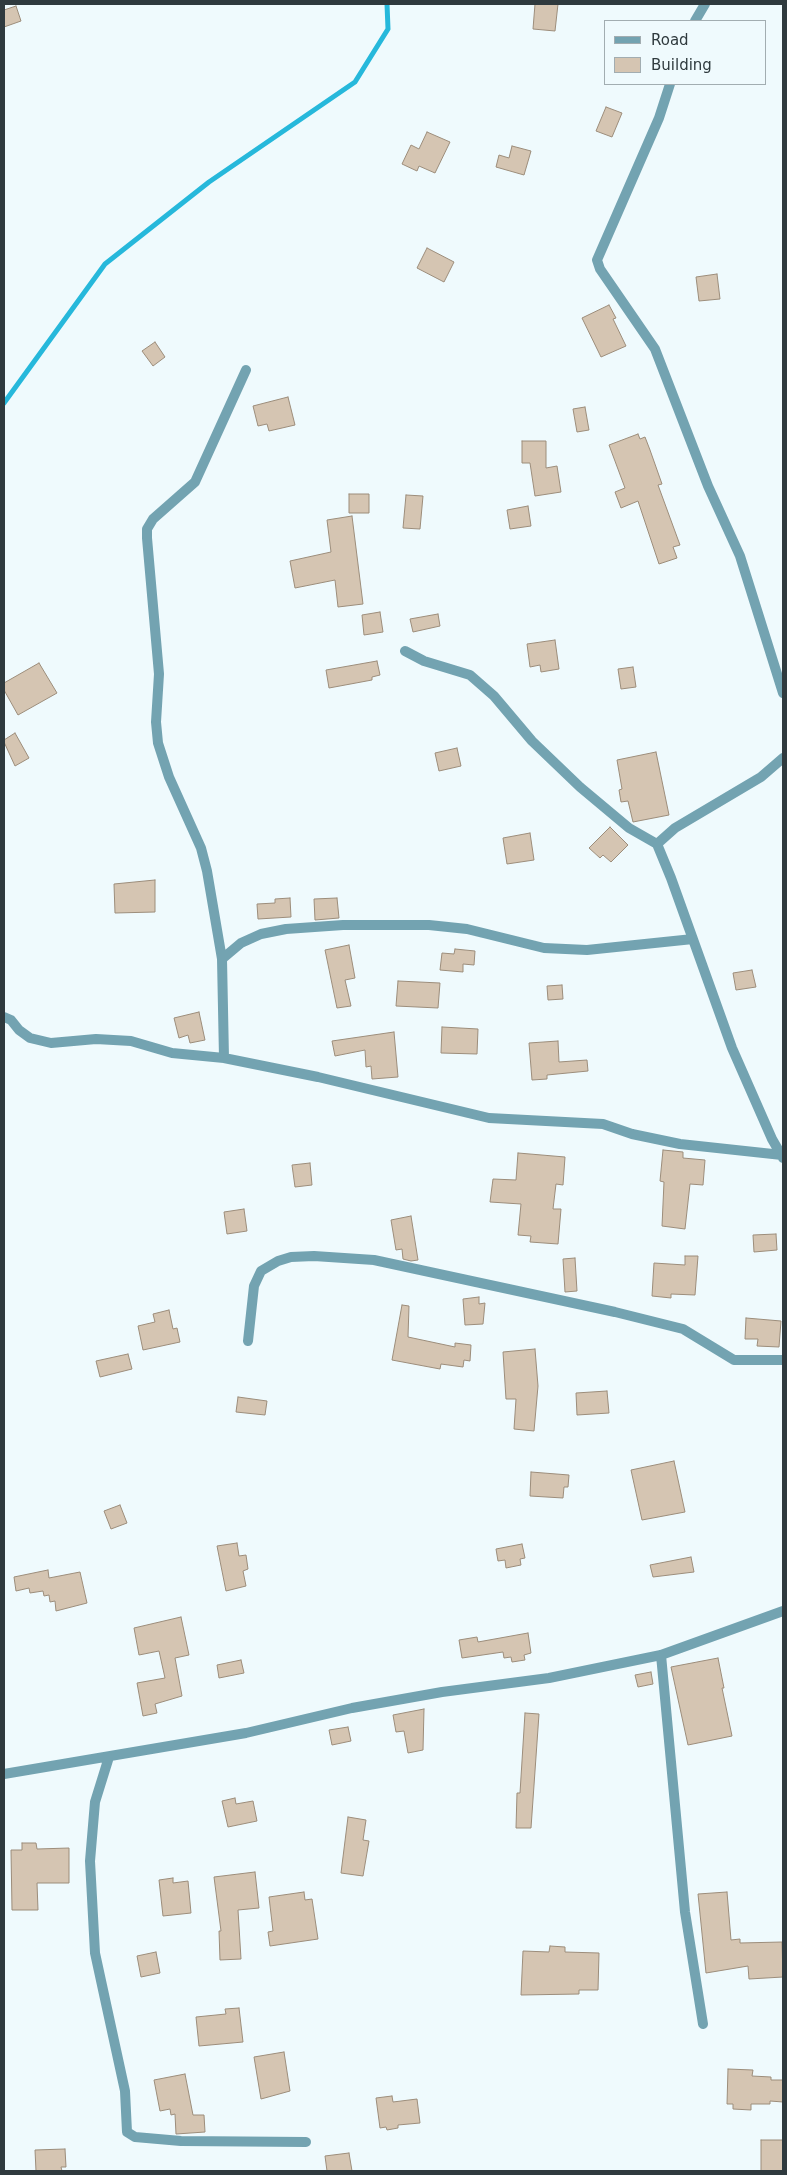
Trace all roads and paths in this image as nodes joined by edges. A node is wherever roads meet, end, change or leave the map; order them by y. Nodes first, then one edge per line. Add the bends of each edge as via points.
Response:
1 (705, 4) edge
2 (696, 20) edge
3 (670, 85) edge
4 (246, 370) dead end
5 (405, 651) dead end
6 (783, 693) edge
7 (783, 758) edge
8 (657, 844) junction
9 (693, 939) junction
10 (222, 959) junction
11 (4, 1017) edge
12 (224, 1058) junction
13 (782, 1156) edge
14 (248, 1342) dead end
15 (783, 1360) edge
16 (783, 1611) edge
17 (661, 1655) junction
18 (109, 1757) junction
19 (4, 1774) edge
20 (703, 2024) dead end
21 (306, 2142) dead end

1 - 2 street
3 - 6 street via 659,118 597,260 655,349 708,486 740,556
4 - 10 street via 195,482 153,519 147,538 159,674 158,743 201,848
5 - 8 street via 424,661 470,675 580,786 629,828
7 - 8 street via 761,777 675,828
8 - 9 street
9 - 10 street via 578,949 544,948 467,929 429,925 344,925 261,934 241,943
9 - 13 street via 732,1048
10 - 12 street
11 - 12 street via 30,1038 51,1043 119,1039 172,1053
12 - 13 street via 489,1118 603,1124 680,1144
14 - 15 street via 254,1286 261,1272 291,1257 314,1256 374,1260 615,1312 683,1329 734,1360
16 - 17 street
17 - 18 street via 549,1678 352,1708 246,1733
17 - 20 street via 685,1912
18 - 19 street
18 - 21 street via 95,1802 90,1861 95,1953 125,2091 127,2132 135,2137 181,2141

